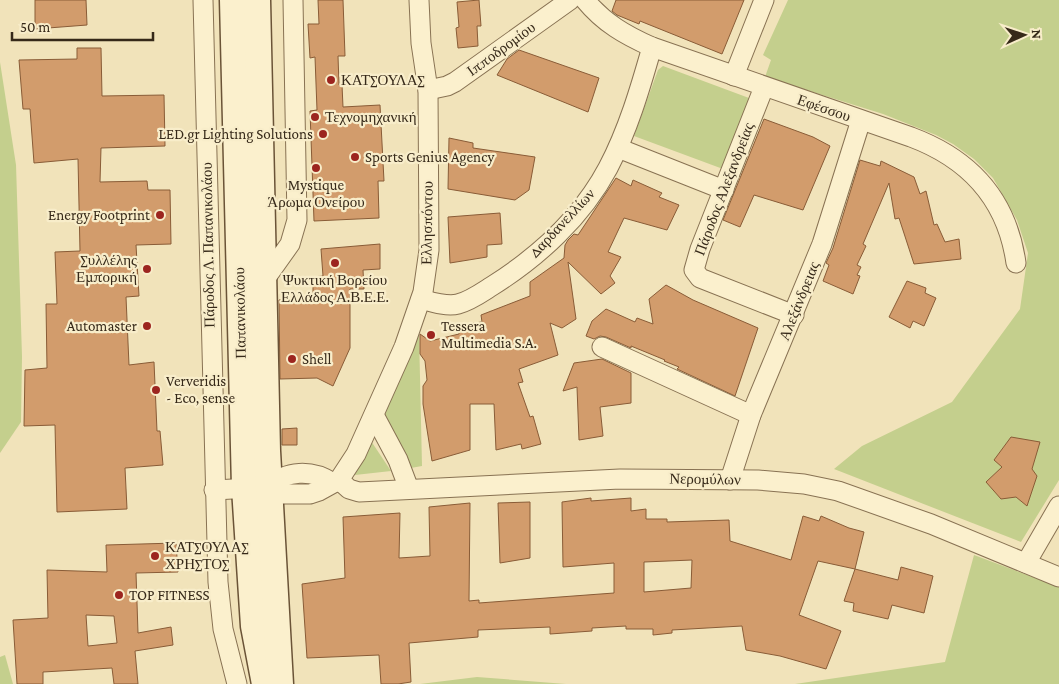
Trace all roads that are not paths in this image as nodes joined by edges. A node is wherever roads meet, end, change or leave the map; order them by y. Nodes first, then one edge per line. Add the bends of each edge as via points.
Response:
1 (203, 0) edge
2 (233, 0) edge
3 (257, 0) edge
4 (293, 0) edge
5 (419, 0) edge
6 (570, 0) edge
7 (585, 0) edge
8 (764, 0) edge
9 (652, 47) junction
10 (734, 76) junction
11 (764, 87) junction
12 (428, 90) junction
13 (861, 120) junction
14 (618, 148) junction
15 (724, 190) junction
16 (1016, 263) dead end
17 (263, 282) junction
18 (421, 299) junction
19 (794, 315) junction
20 (602, 347) dead end
21 (751, 414) junction
22 (374, 415) junction
23 (730, 480) junction
24 (336, 481) junction
25 (257, 487) junction
26 (409, 489) junction
27 (214, 490) junction
28 (1059, 506) edge
29 (1026, 563) junction
30 (1059, 576) edge
31 (237, 684) edge
32 (265, 684) edge
33 (280, 684) edge

1 - 27 street, Πάροδος Λ. Παπανικολάου
2 - 25 main road, Παπανικολάου
3 - 17 main road, Παπανικολάου
4 - 17 street via 297,220 290,244
5 - 12 street, Ελλησπόντου
6 - 12 street, Ιπποδρομίου via 455,82
7 - 9 street, Εφέσσου via 604,22
8 - 10 street
9 - 10 street, Εφέσσου
9 - 14 street, Δαρδανελλίων
10 - 11 street, Εφέσσου
11 - 13 street, Εφέσσου
11 - 15 street, Πάροδος Αλεξανδρείας
12 - 18 street, Ελλησπόντου via 430,245
13 - 16 street, Εφέσσου via 935,146 969,168 996,204 1009,233
13 - 19 street, Αλεξάνδρειας via 822,244
14 - 15 street
14 - 18 street, Δαρδανελλίων via 582,207 518,269 459,304
15 - 19 street, Πάροδος Αλεξανδρείας via 698,256 695,274
17 - 25 main road, Παπανικολάου
18 - 22 street, Ελλησπόντου
19 - 21 street, Αλεξάνδρειας
20 - 21 street
21 - 23 street, Αλεξάνδρειας
22 - 24 street, Ελλησπόντου via 350,466
22 - 26 street
23 - 26 street, Νερομύλων via 565,480
23 - 29 street, Νερομύλων via 783,481 830,489 931,524
24 - 25 street, Νερομύλων via 319,475 296,474 281,476
24 - 26 street, Νερομύλων via 356,492
25 - 27 street, Νερομύλων
25 - 32 main road, Παπανικολάου via 254,626
25 - 33 main road, Παπανικολάου
27 - 31 street, Πάροδος Λ. Παπανικολάου via 220,610
28 - 29 street
29 - 30 street, Νερομύλων

